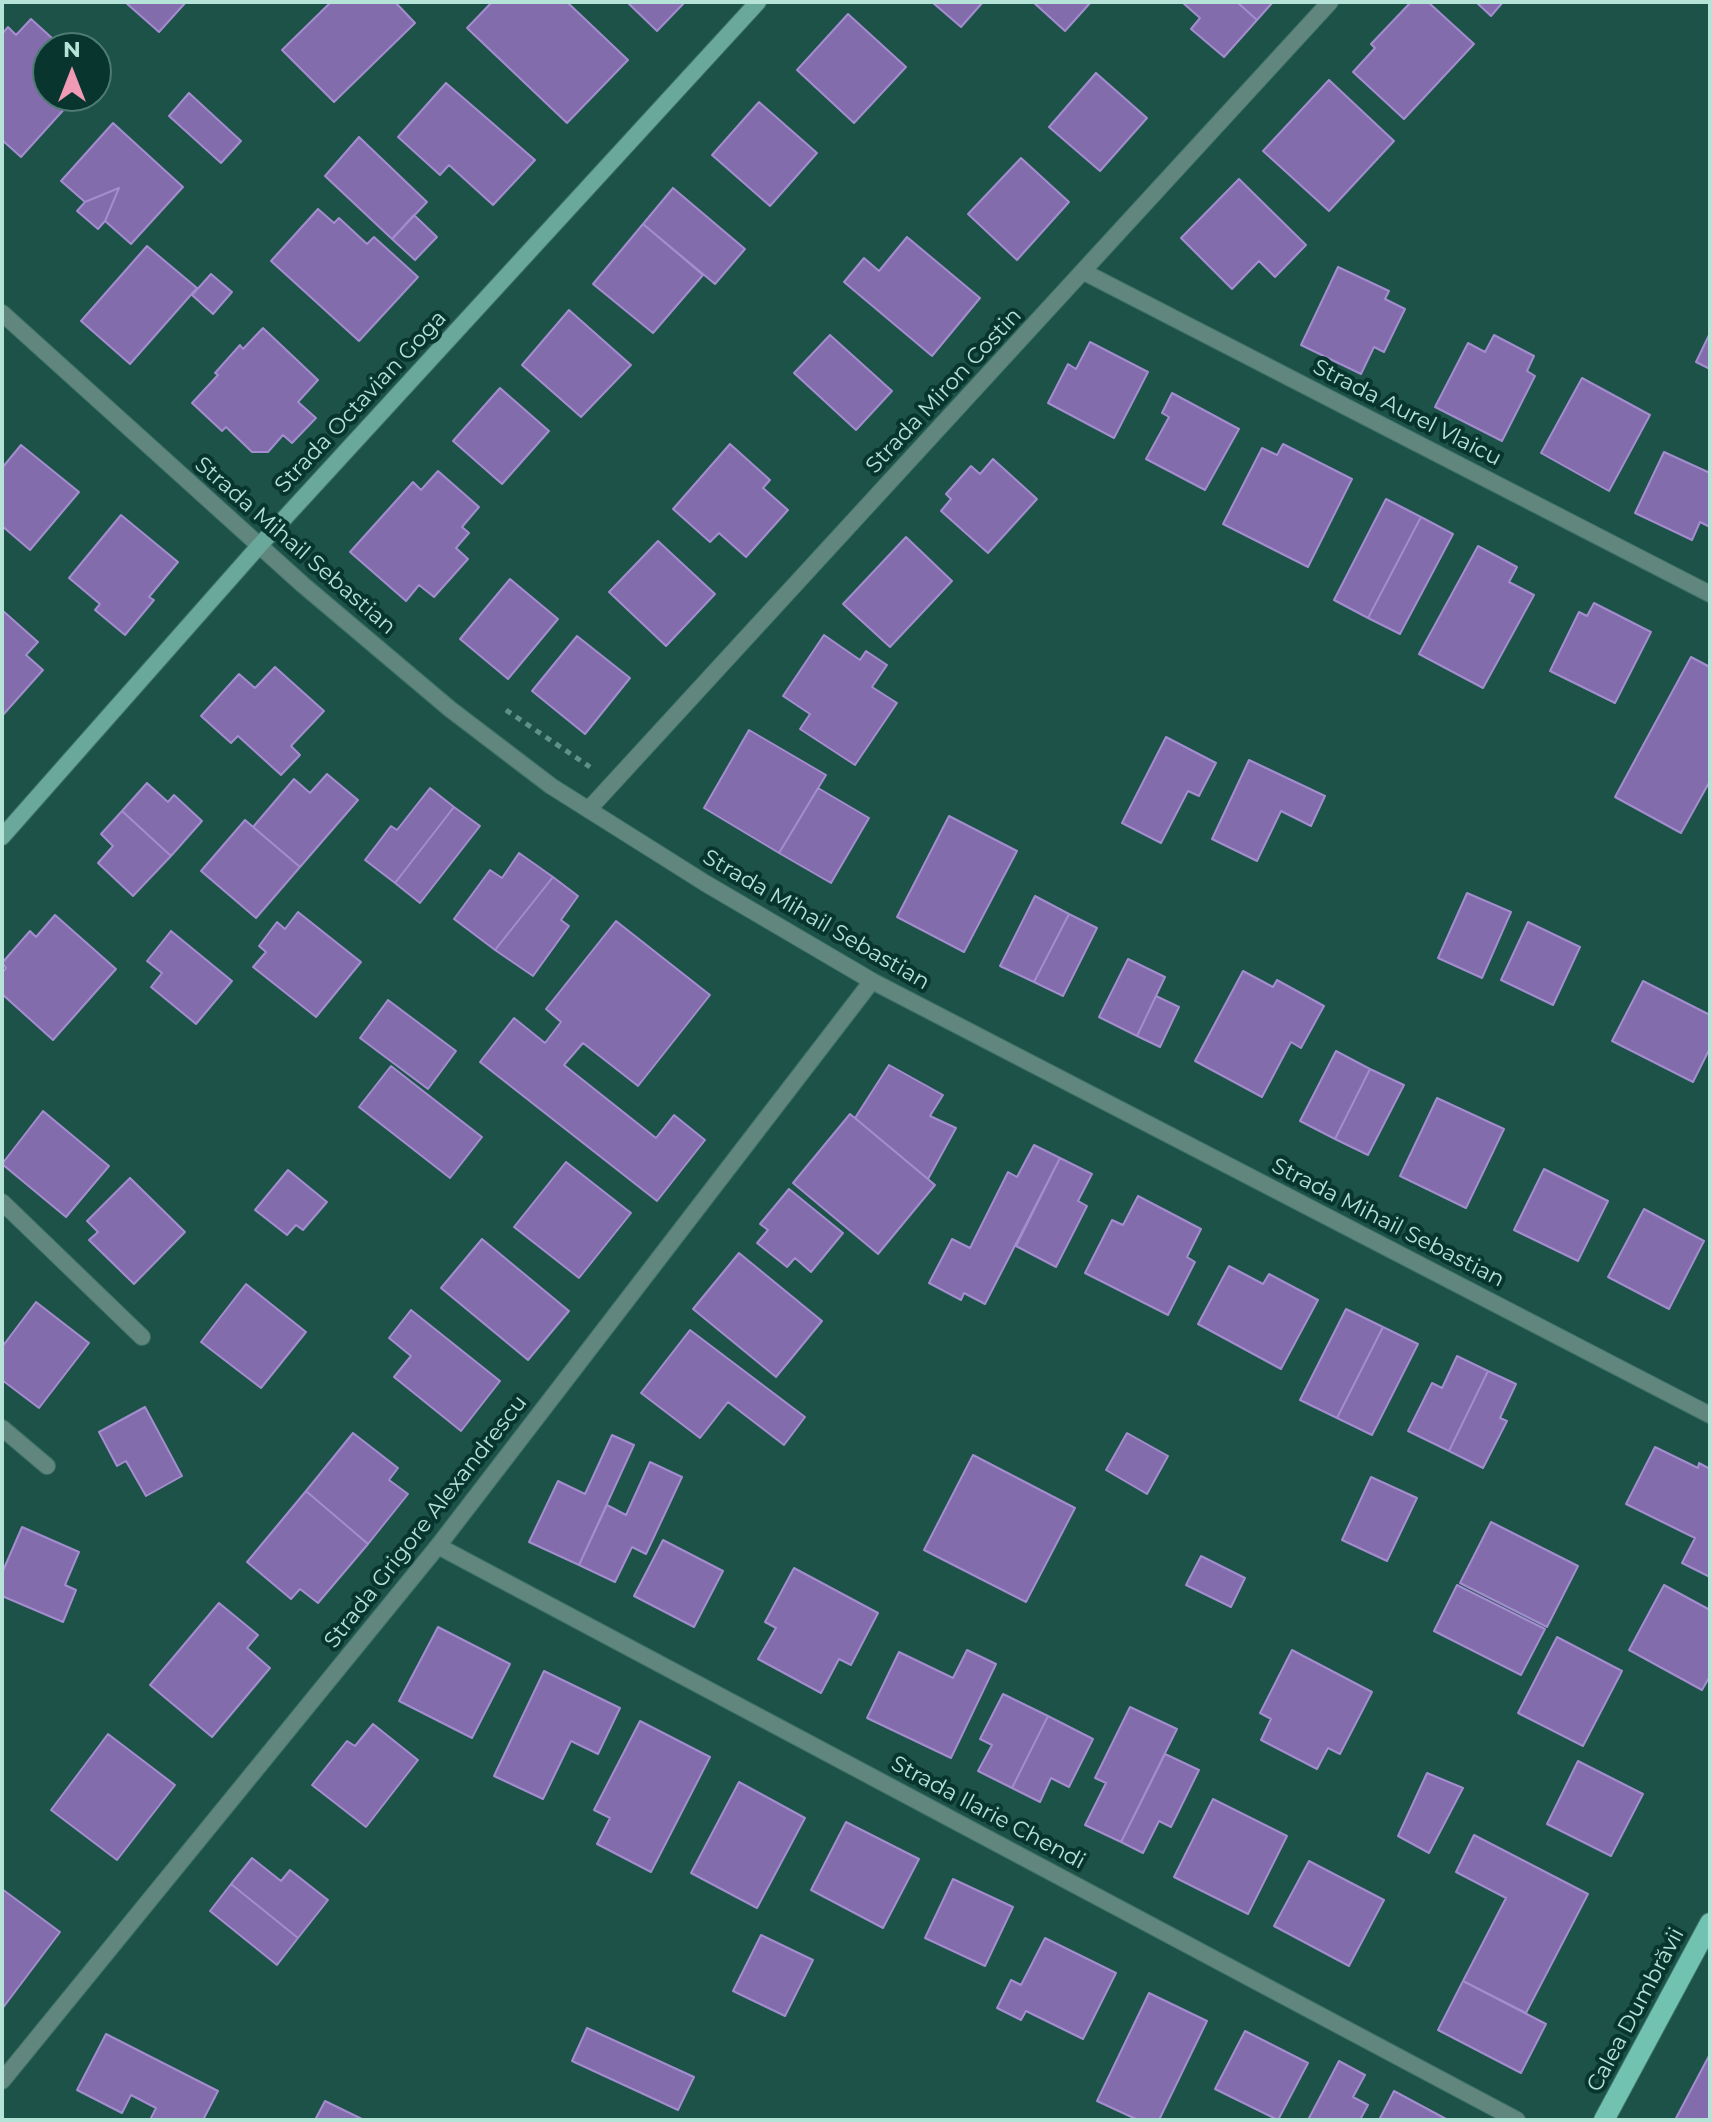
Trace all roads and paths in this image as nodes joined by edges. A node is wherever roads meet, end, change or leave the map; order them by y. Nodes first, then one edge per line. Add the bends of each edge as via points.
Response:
1 (758, 2) edge
2 (1330, 2) edge
3 (1084, 272) junction
4 (2, 313) edge
5 (259, 546) junction
6 (1710, 594) edge
7 (504, 709) dead end
8 (613, 784) junction
9 (589, 809) junction
10 (2, 837) edge
11 (872, 981) junction
12 (2, 1202) edge
13 (142, 1337) dead end
14 (1710, 1415) edge
15 (2, 1428) edge
16 (47, 1466) dead end
17 (438, 1546) junction
18 (1710, 1923) edge
19 (2, 2081) edge
20 (1517, 2120) edge
21 (1604, 2120) edge

1 - 5 main road, Strada Octavian Goga
2 - 3 street, Strada Miron Costin
3 - 6 street, Strada Aurel Vlaicu
3 - 8 street, Strada Miron Costin
4 - 5 street, Strada Mihail Sebastian
5 - 9 street, Strada Mihail Sebastian via 450,709
5 - 10 main road, Strada Octavian Goga
7 - 8 path
8 - 9 street, Strada Miron Costin
9 - 11 street, Strada Mihail Sebastian
11 - 14 street, Strada Mihail Sebastian
11 - 17 street, Strada Grigore Alexandrescu
12 - 13 street
15 - 16 street
17 - 19 street, Strada Grigore Alexandrescu
17 - 20 street, Strada Ilarie Chendi
18 - 21 main road, Calea Dumbrăvii

